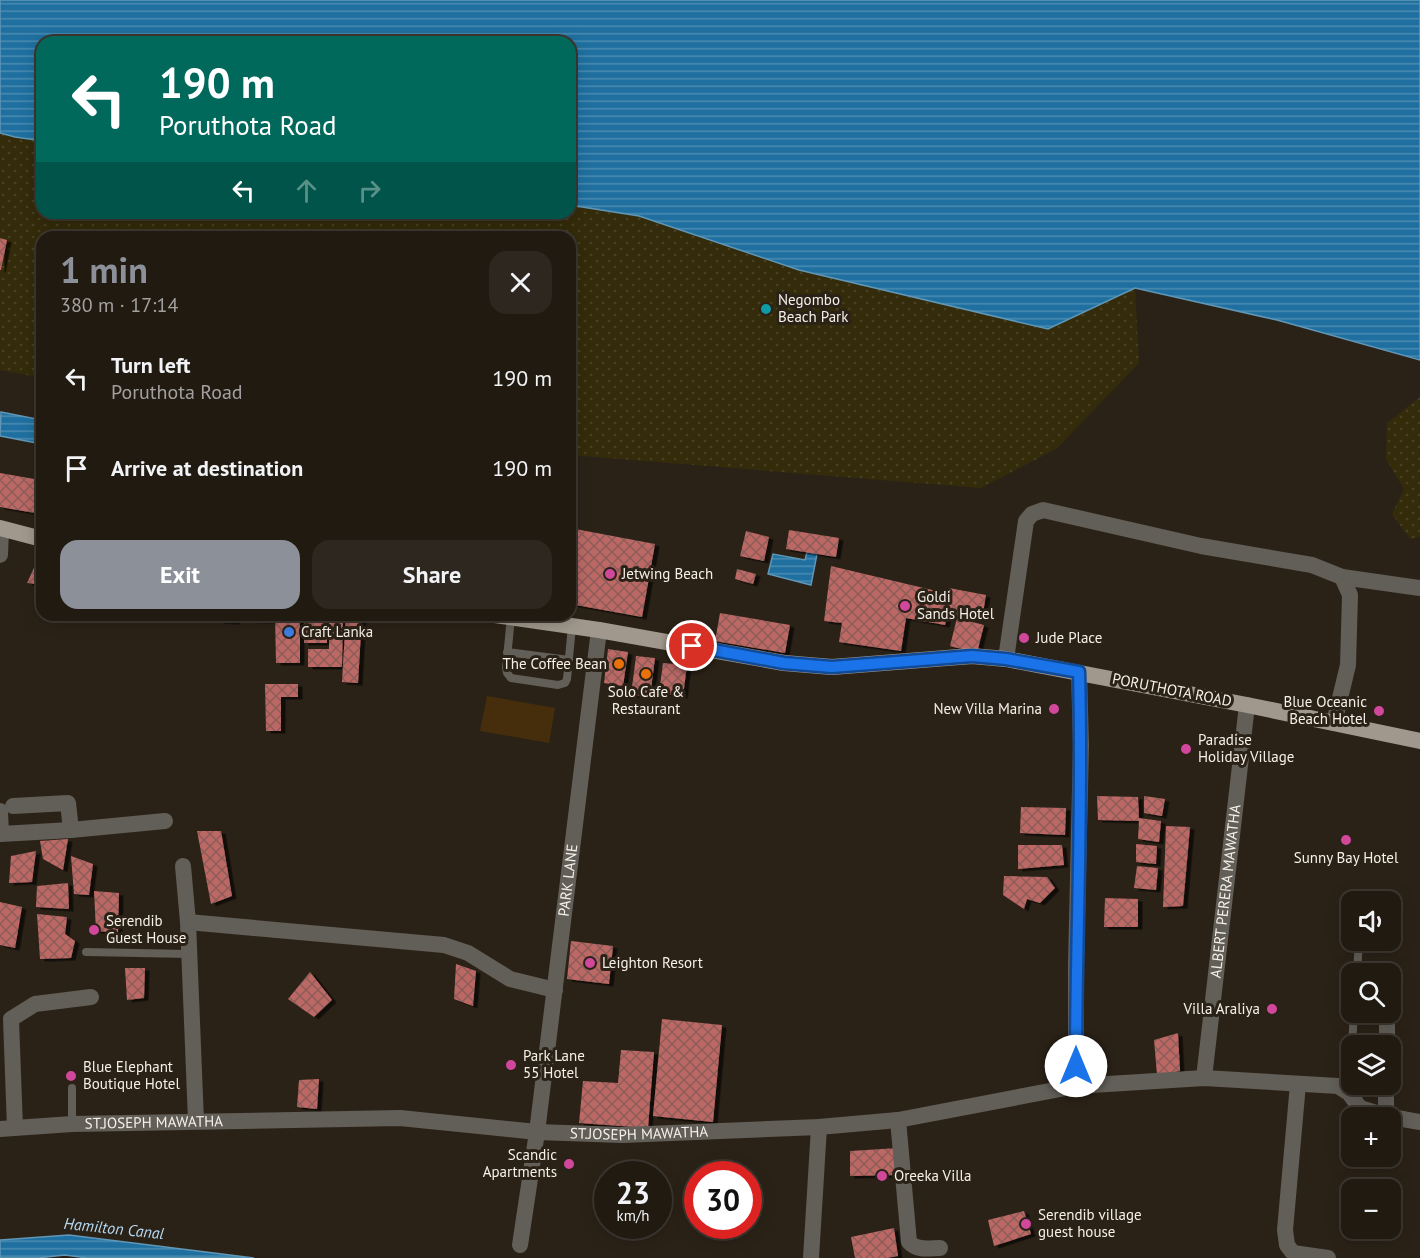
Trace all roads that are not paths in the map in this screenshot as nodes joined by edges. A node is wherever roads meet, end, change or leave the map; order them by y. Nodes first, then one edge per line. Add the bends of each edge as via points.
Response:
1 (0, 528) edge
2 (36, 537) edge
3 (0, 555) edge
4 (1342, 577) junction
5 (1420, 588) edge
6 (504, 621) edge
7 (538, 621) edge
8 (572, 626) junction
9 (599, 630) junction
10 (507, 652) junction
11 (1006, 659) junction
12 (569, 660) junction
13 (1079, 672) junction
14 (1247, 705) junction
15 (1334, 723) junction
16 (1420, 741) edge
17 (7, 808) edge
18 (165, 821) dead end
19 (71, 830) junction
20 (183, 866) dead end
21 (188, 922) junction
22 (86, 952) dead end
23 (189, 954) junction
24 (555, 990) junction
25 (91, 997) dead end
26 (1204, 1078) junction
27 (1298, 1084) junction
28 (1076, 1086) junction
29 (72, 1088) dead end
30 (1341, 1088) edge
31 (1401, 1119) edge
32 (898, 1120) junction
33 (196, 1121) junction
34 (1420, 1122) edge
35 (72, 1124) junction
36 (819, 1127) junction
37 (7, 1129) edge
38 (537, 1132) junction
39 (520, 1245) dead end
40 (940, 1248) dead end
41 (811, 1258) edge
42 (1328, 1258) edge

1 - 2 main road
1 - 3 street
4 - 5 street
4 - 11 street via 1312,565 1201,546 1043,510 1026,521
4 - 15 street via 1350,595 1348,665
6 - 10 lane
7 - 8 main road, PORUTHOTA ROAD
8 - 9 main road, PORUTHOTA ROAD
8 - 12 lane
9 - 11 main road, PORUTHOTA ROAD via 784,663 832,667 972,656
9 - 24 street, PARK LANE
10 - 12 lane
10 - 12 lane via 506,668 511,678 558,685 567,679
11 - 13 main road, PORUTHOTA ROAD
13 - 14 main road, PORUTHOTA ROAD
13 - 28 street
14 - 15 main road, PORUTHOTA ROAD
14 - 26 street, ALBERT PERERA MAWATHA
15 - 16 main road, PORUTHOTA ROAD
17 - 19 street via 68,803
17 - 19 street via 0,834
18 - 19 street
20 - 21 street
21 - 23 street
21 - 24 street via 444,945 468,953 510,979
22 - 23 lane
23 - 33 street
24 - 38 street, PARK LANE
25 - 37 street via 35,1004 11,1019
26 - 27 street, ST.JOSEPH MAWATHA
26 - 28 street, ST.JOSEPH MAWATHA
27 - 30 street, ST.JOSEPH MAWATHA
27 - 42 street via 1285,1230 1287,1245 1293,1253
28 - 32 street, ST.JOSEPH MAWATHA
29 - 35 lane, ST.JOSEPH MAWATHA
31 - 34 street
32 - 36 street, ST.JOSEPH MAWATHA
32 - 40 street via 909,1242 919,1249
33 - 35 street, ST.JOSEPH MAWATHA
33 - 38 street, ST.JOSEPH MAWATHA via 400,1118
35 - 37 street, ST.JOSEPH MAWATHA
36 - 38 street, ST.JOSEPH MAWATHA via 622,1135
36 - 41 street
38 - 39 street, PARK LANE

